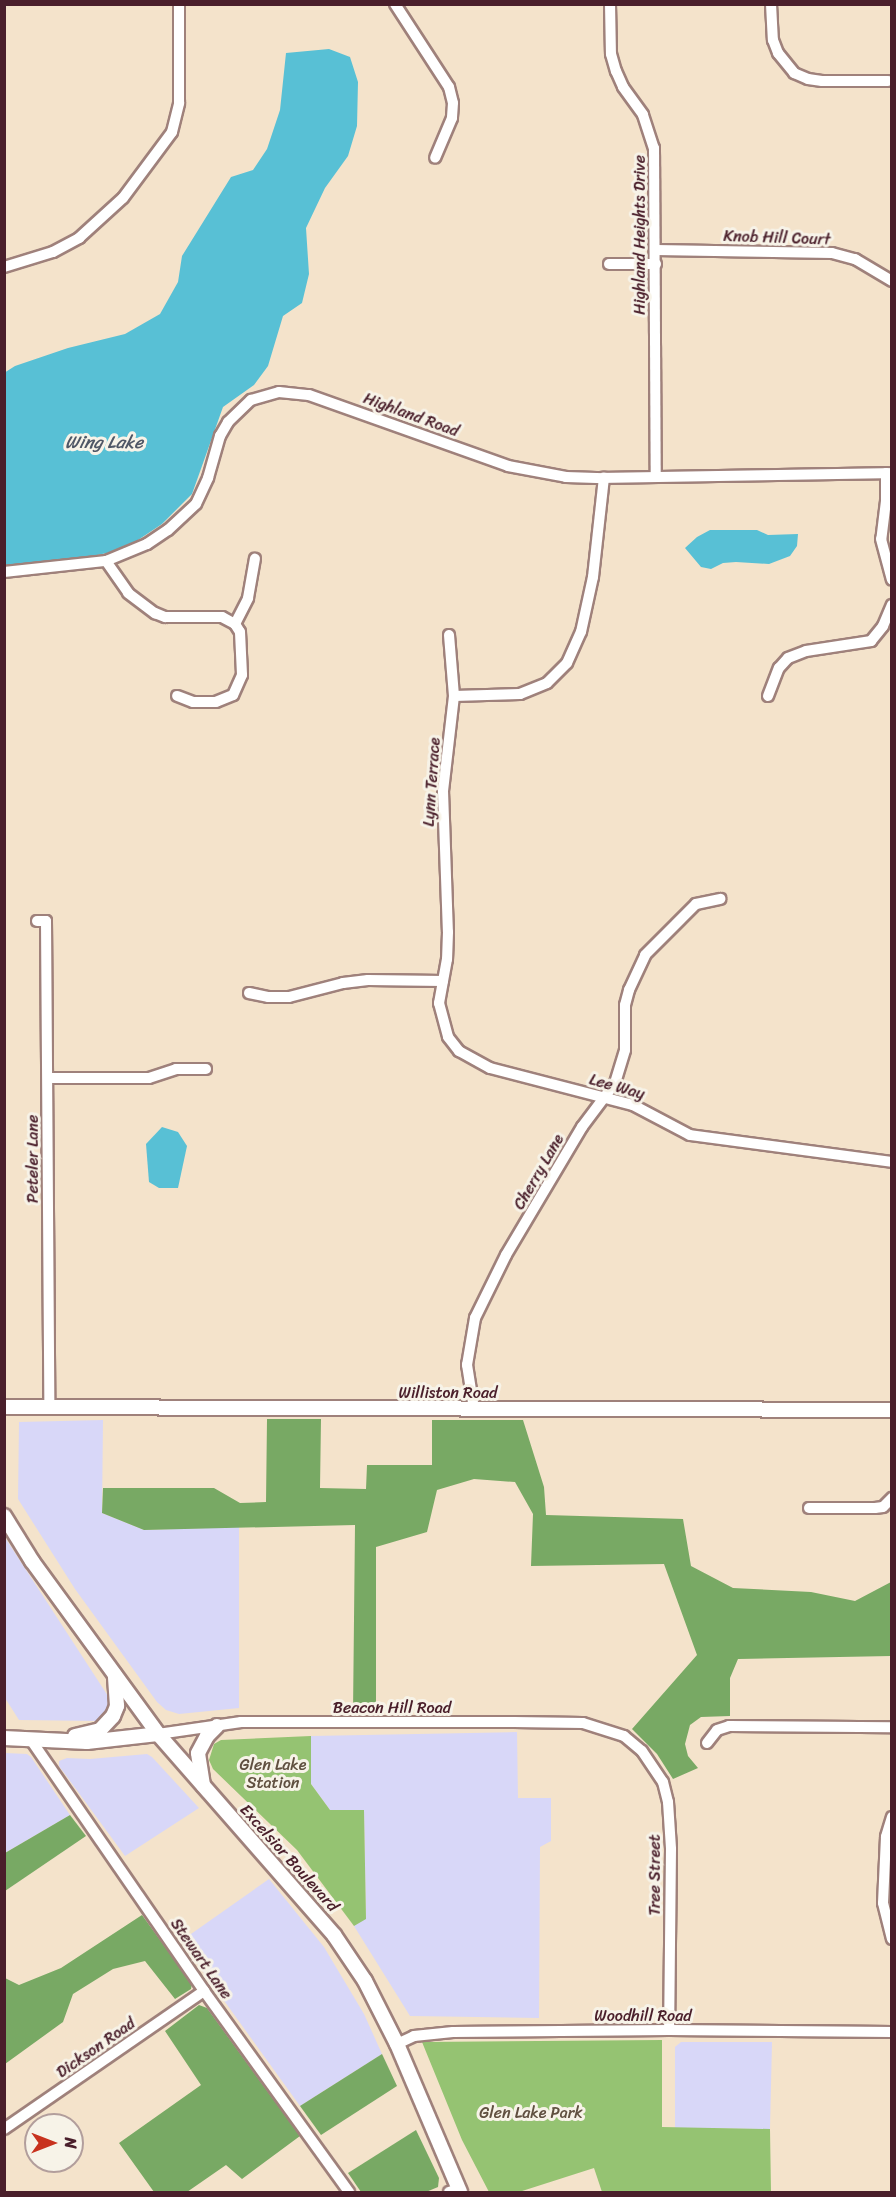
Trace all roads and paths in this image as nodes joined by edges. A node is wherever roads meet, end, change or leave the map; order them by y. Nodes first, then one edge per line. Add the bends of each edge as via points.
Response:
1 (179, 4) edge
2 (395, 4) edge
3 (610, 4) edge
4 (771, 4) edge
5 (888, 81) dead end
6 (435, 158) dead end
7 (656, 250) junction
8 (609, 264) dead end
9 (656, 264) junction
10 (4, 267) edge
11 (891, 281) edge
12 (889, 473) edge
13 (656, 476) junction
14 (604, 478) junction
15 (255, 559) dead end
16 (106, 561) junction
17 (4, 572) edge
18 (891, 580) edge
19 (891, 605) edge
20 (235, 624) junction
21 (449, 635) dead end
22 (177, 696) dead end
23 (454, 696) junction
24 (768, 696) dead end
25 (720, 899) dead end
26 (37, 921) dead end
27 (448, 932) joint
28 (443, 981) junction
29 (249, 993) dead end
30 (206, 1069) dead end
31 (48, 1078) junction
32 (605, 1099) junction
33 (891, 1162) edge
34 (49, 1406) junction
35 (4, 1407) edge
36 (474, 1409) junction
37 (891, 1410) edge
38 (891, 1498) edge
39 (809, 1508) dead end
40 (4, 1516) edge
41 (115, 1673) junction
42 (218, 1726) junction
43 (891, 1727) edge
44 (158, 1734) junction
45 (624, 1736) joint
46 (4, 1738) edge
47 (31, 1740) junction
48 (57, 1741) junction
49 (707, 1743) dead end
50 (204, 1790) junction
51 (891, 1817) edge
52 (891, 1939) edge
53 (204, 1991) junction
54 (669, 2030) junction
55 (891, 2032) edge
56 (397, 2044) junction
57 (4, 2129) edge
58 (456, 2191) edge
59 (349, 2193) edge

1 - 10 street via 179,103 172,132 123,198 79,238 53,252
2 - 6 street via 449,87 452,118
3 - 7 street, Highland Heights Drive via 611,54 616,71 651,131
4 - 5 street via 775,46 794,73 807,80
7 - 9 street, Highland Heights Drive
7 - 11 street, Knob Hill Court via 832,253 855,259
8 - 9 street
9 - 13 street, Highland Heights Drive
12 - 13 street, Highland Road
12 - 18 street via 881,539
13 - 14 street, Highland Road
14 - 16 street, Highland Road via 566,477 508,466 309,395 279,392 251,400 228,422 203,491 188,513 147,544
14 - 23 street via 587,608 567,663 547,683 520,694
15 - 20 street via 244,610
16 - 17 street, Highland Road
16 - 20 street via 128,592 154,613 165,617 222,617
19 - 24 street via 883,626 871,641 806,651 788,658 779,668
20 - 22 street via 242,639 242,675 233,695 216,702 193,702
21 - 23 street, Lynn Terrace
23 - 27 street, Lynn Terrace via 443,791
25 - 32 street, Cherry Lane via 696,904 645,954 629,990 622,1064
26 - 31 street, Peteler Lane via 46,921
27 - 28 street, Lee Way
28 - 29 street via 368,980 289,997
28 - 32 street, Lee Way via 441,1021 448,1037 466,1057 490,1068
30 - 31 street via 176,1069 149,1078
31 - 34 street, Peteler Lane
32 - 33 street, Lee Way via 633,1105 690,1135
32 - 36 street, Cherry Lane via 582,1127 484,1295 468,1357
34 - 35 main road, Williston Road
34 - 36 main road, Williston Road
36 - 37 main road, Williston Road
38 - 39 street via 889,1503 875,1508
40 - 41 main road, Excelsior Boulevard
41 - 44 main road, Excelsior Boulevard
41 - 48 main road via 117,1706 109,1722 100,1730
42 - 44 street, Beacon Hill Road
42 - 45 street, Beacon Hill Road via 242,1722 583,1723
42 - 50 main road via 198,1753
43 - 49 street via 729,1725 717,1730
44 - 48 main road via 87,1742
44 - 50 main road, Excelsior Boulevard
45 - 54 street, Tree Street via 642,1751 663,1782 668,1802
46 - 47 main road
47 - 48 main road
47 - 53 street, Stewart Lane
50 - 56 main road, Excelsior Boulevard via 334,1935 365,1981
51 - 52 street via 886,1836 883,1903
53 - 57 street, Dickson Road
53 - 59 street, Stewart Lane
54 - 55 street, Woodhill Road
54 - 56 street, Woodhill Road via 453,2032 414,2036
56 - 58 main road, Excelsior Boulevard

